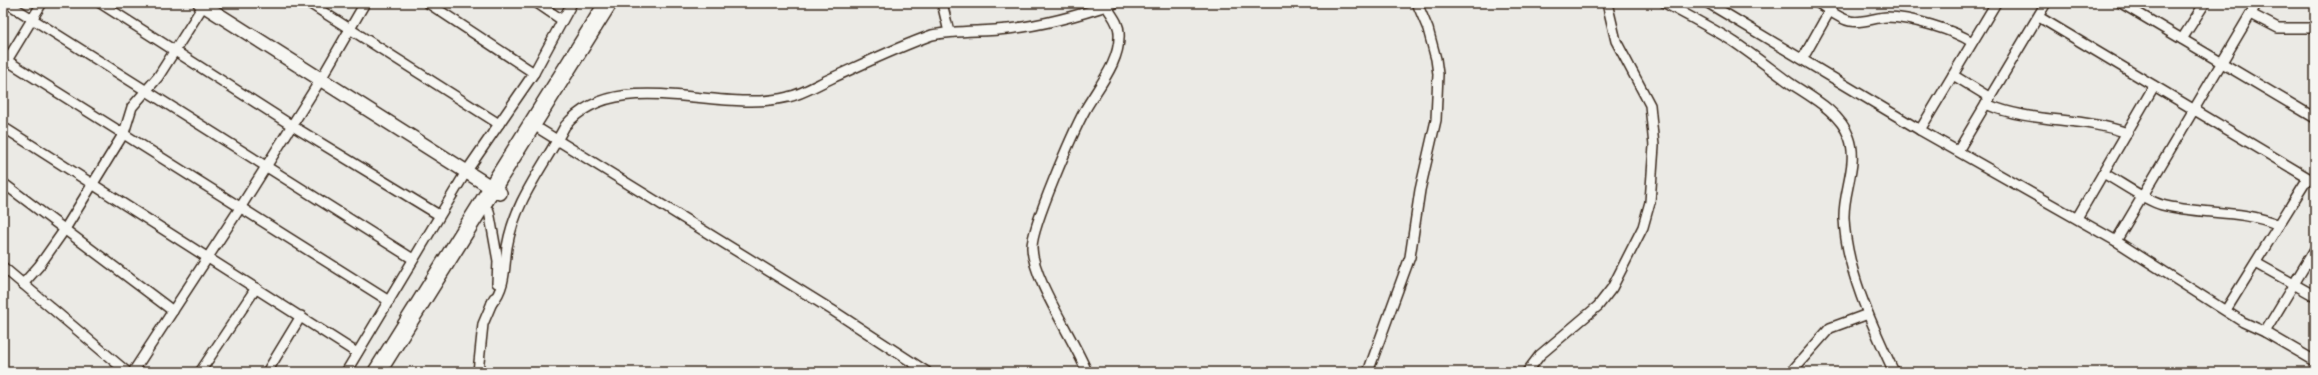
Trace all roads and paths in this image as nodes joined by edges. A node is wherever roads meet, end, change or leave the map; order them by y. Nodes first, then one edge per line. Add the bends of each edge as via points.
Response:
1 (7, 3) edge
2 (42, 3) edge
3 (100, 3) edge
4 (309, 3) edge
5 (365, 3) edge
6 (428, 3) edge
7 (537, 3) edge
8 (572, 3) edge
9 (608, 3) edge
10 (619, 3) edge
11 (942, 3) edge
12 (1417, 3) edge
13 (1607, 3) edge
14 (1665, 3) edge
15 (1708, 3) edge
16 (1818, 3) edge
17 (1996, 3) edge
18 (2121, 3) edge
19 (2205, 3) edge
20 (2257, 3) edge
21 (203, 4) edge
22 (1109, 4) edge
23 (2042, 4) edge
24 (1832, 7) edge
25 (2251, 14) junction
26 (2039, 17) junction
27 (32, 19) junction
28 (562, 20) junction
29 (2315, 28) edge
30 (349, 29) junction
31 (949, 32) junction
32 (2182, 39) junction
33 (1972, 42) junction
34 (174, 52) junction
35 (1803, 58) junction
36 (4, 62) edge
37 (2222, 62) junction
38 (534, 73) junction
39 (1954, 75) junction
40 (321, 79) junction
41 (2154, 86) junction
42 (146, 91) junction
43 (1988, 100) junction
44 (2195, 109) junction
45 (2315, 118) edge
46 (499, 124) junction
47 (291, 126) junction
48 (3, 127) edge
49 (541, 130) junction
50 (1920, 130) junction
51 (124, 133) junction
52 (2127, 133) junction
53 (558, 139) junction
54 (1958, 151) junction
55 (266, 166) junction
56 (466, 172) junction
57 (2103, 173) junction
58 (2311, 180) edge
59 (3, 183) edge
60 (92, 185) junction
61 (496, 191) junction
62 (2143, 195) junction
63 (240, 208) junction
64 (490, 211) junction
65 (440, 215) junction
66 (2077, 218) junction
67 (2279, 225) junction
68 (65, 229) junction
69 (2116, 240) junction
70 (2315, 249) edge
71 (208, 258) junction
72 (413, 258) junction
73 (2256, 263) junction
74 (3, 267) edge
75 (23, 284) junction
76 (2293, 285) junction
77 (256, 288) junction
78 (2315, 296) edge
79 (388, 301) junction
80 (492, 303) junction
81 (2226, 310) junction
82 (174, 311) junction
83 (1868, 314) junction
84 (301, 316) junction
85 (2265, 332) junction
86 (357, 353) junction
87 (2315, 361) edge
88 (127, 372) edge
89 (132, 372) edge
90 (200, 372) edge
91 (267, 372) edge
92 (346, 372) edge
93 (377, 372) edge
94 (388, 372) edge
95 (478, 372) edge
96 (927, 372) edge
97 (1087, 372) edge
98 (1368, 372) edge
99 (1527, 372) edge
100 (1792, 372) edge
101 (1894, 372) edge

1 - 27 street
2 - 27 street
3 - 34 street
4 - 30 street
5 - 30 street
6 - 38 street
7 - 28 street
8 - 28 street
9 - 61 highway
10 - 49 highway
11 - 31 street
12 - 98 street via 1428,29 1436,59 1436,120 1420,190 1410,258
13 - 99 street via 1616,41 1650,105 1654,146 1650,202 1643,227 1612,288 1598,306 1540,355
14 - 83 street via 1746,50 1826,108 1845,128 1852,146 1853,158 1845,201 1846,238
15 - 35 street
16 - 24 street
17 - 33 street
18 - 32 street
19 - 32 street
20 - 25 street
21 - 34 street
21 - 40 street
22 - 31 street via 1049,23 1009,29
22 - 97 street via 1119,33 1116,54 1078,124 1041,215 1032,247 1037,273
23 - 26 street
24 - 33 street via 1844,19 1857,22 1877,17 1897,18 1956,32
24 - 35 street
25 - 29 street via 2278,28
25 - 37 street
26 - 41 street
26 - 43 street
27 - 36 street
27 - 42 street
28 - 38 street
30 - 40 street
30 - 46 street
31 - 53 street via 919,40 788,97 740,102 633,94 611,98 585,108 573,116
32 - 37 street
33 - 39 street
34 - 42 street
34 - 47 street
35 - 50 street
36 - 51 street
37 - 44 street
37 - 45 street
38 - 46 street
39 - 43 street
39 - 50 street
40 - 47 street
40 - 56 street
41 - 44 street
41 - 52 street
42 - 51 street via 132,107
42 - 55 street
43 - 52 street via 2017,115 2102,124
43 - 54 street
44 - 58 street
44 - 62 street
46 - 56 street
47 - 55 street
47 - 65 street
48 - 60 street
49 - 53 street
49 - 61 highway
50 - 54 street
51 - 60 street
51 - 63 street
52 - 57 street
53 - 80 street via 516,211 507,247 503,283 499,295
53 - 96 street
54 - 66 street
55 - 63 street
55 - 72 street
56 - 61 street
56 - 65 street
57 - 62 street
57 - 66 street
58 - 67 street
59 - 68 street
60 - 68 street
60 - 71 street
61 - 64 highway
61 - 93 highway
62 - 67 street via 2161,205 2252,216
62 - 69 street
63 - 71 street
63 - 79 street
64 - 80 street via 498,261 497,288
64 - 94 highway
65 - 72 street
66 - 69 street
67 - 73 street
68 - 75 street
68 - 82 street
69 - 81 street
70 - 76 street
71 - 77 street
71 - 82 street
72 - 79 street
73 - 76 street
73 - 81 street
74 - 75 street
75 - 88 street
76 - 78 street
76 - 85 street
77 - 84 street
77 - 90 street
79 - 86 street
80 - 95 street via 482,329
81 - 85 street via 2243,322
82 - 89 street
83 - 100 street via 1830,328
83 - 101 street
84 - 86 street
84 - 91 street
85 - 87 street
86 - 92 street

